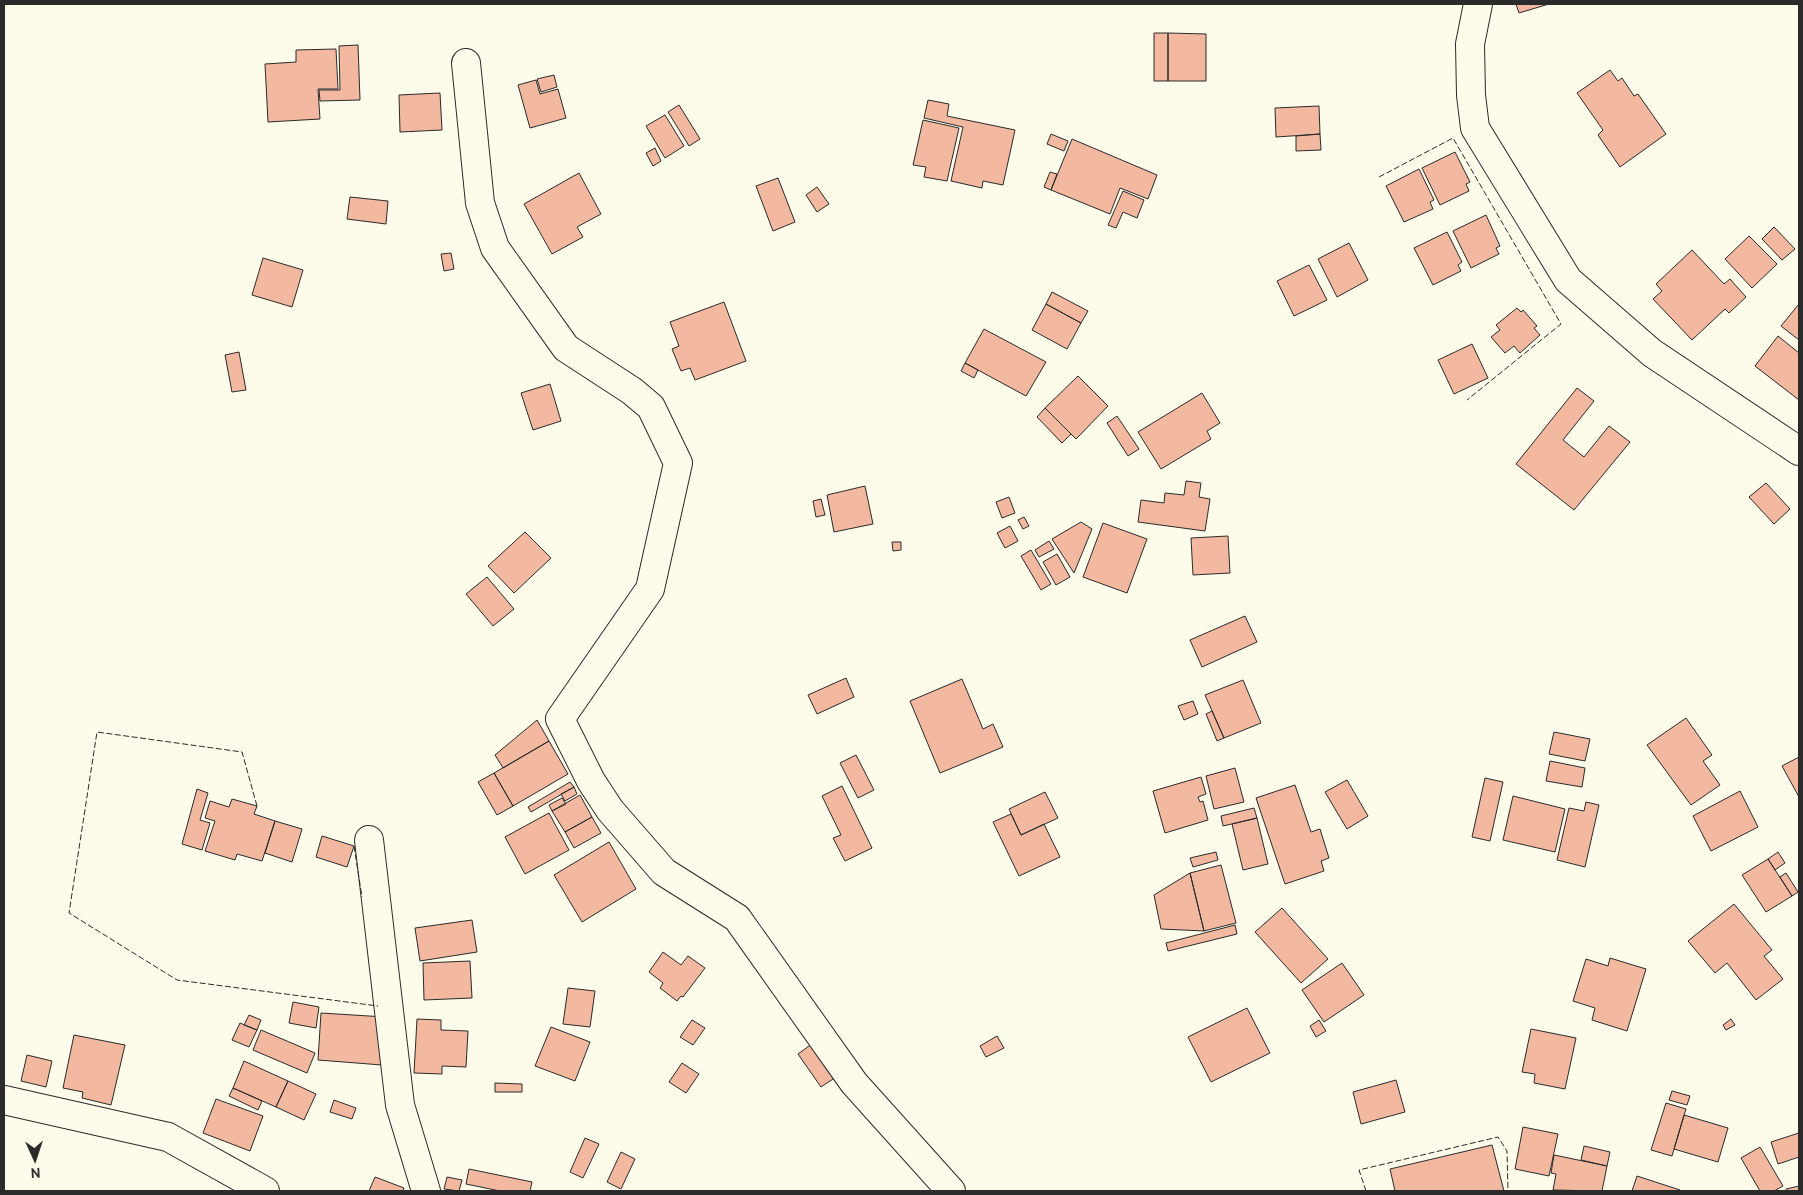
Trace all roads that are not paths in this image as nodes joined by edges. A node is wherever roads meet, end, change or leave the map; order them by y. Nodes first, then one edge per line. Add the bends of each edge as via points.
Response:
1 (1478, 4) edge
2 (466, 62) dead end
3 (1799, 451) edge
4 (368, 840) dead end
5 (4, 1100) edge
6 (265, 1191) edge
7 (426, 1191) edge
8 (951, 1191) edge

1 - 3 street via 1470,44 1475,128 1568,280 1652,353
2 - 8 street via 480,203 495,248 566,348 651,407 678,463 650,589 560,720 591,781 610,810 664,872 737,918 854,1083
4 - 7 street via 400,1106
5 - 6 street via 168,1137

